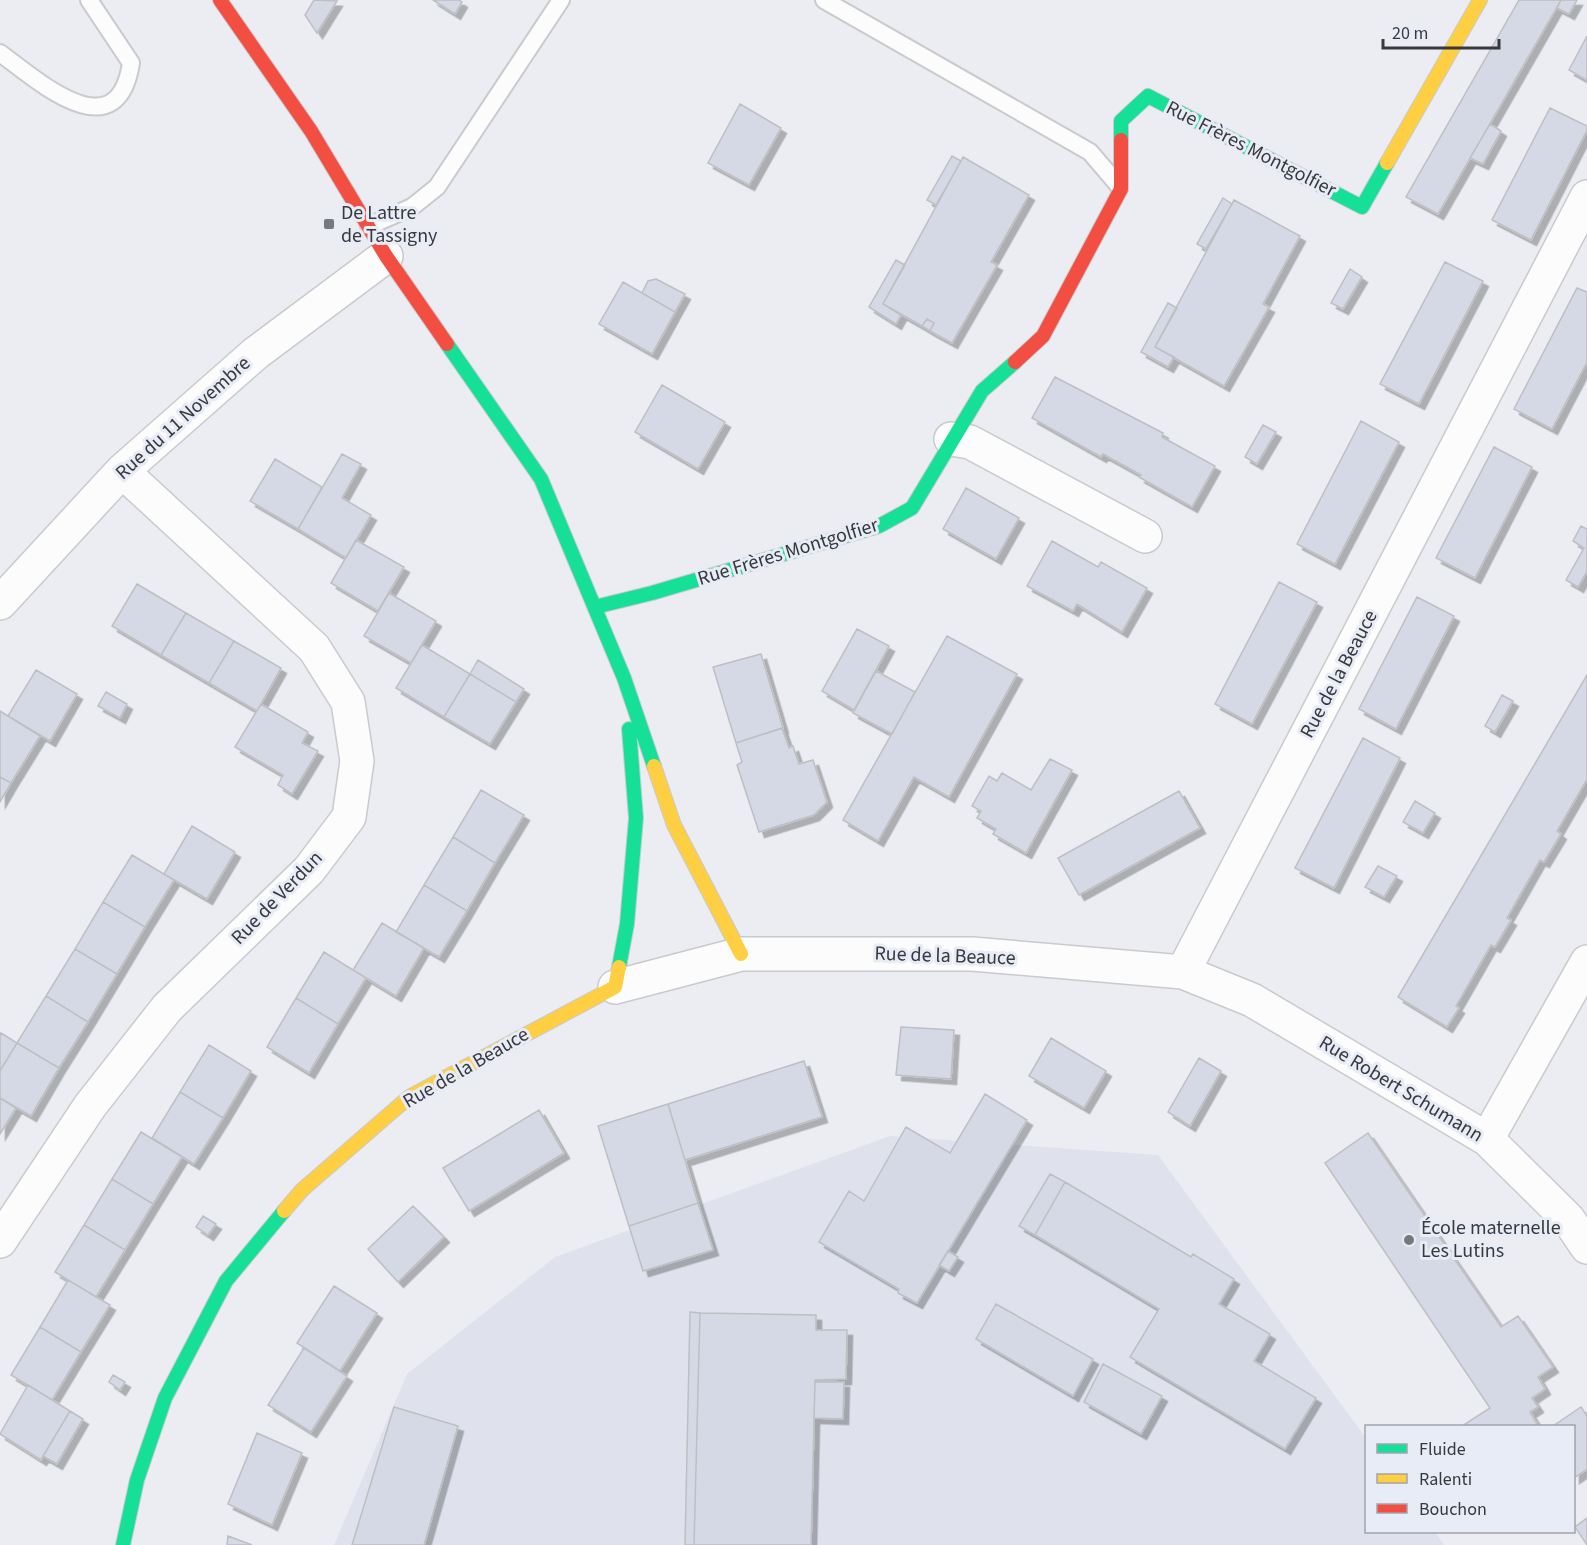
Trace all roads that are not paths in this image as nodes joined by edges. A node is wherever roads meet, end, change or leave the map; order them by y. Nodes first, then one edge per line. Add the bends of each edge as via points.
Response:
1 (89, 0) edge
2 (220, 0) edge
3 (561, 0) edge
4 (824, 0) edge
5 (1480, 0) edge
6 (0, 53) edge
7 (1121, 189) junction
8 (1587, 197) edge
9 (369, 226) junction
10 (386, 256) junction
11 (951, 439) junction
12 (122, 471) junction
13 (1145, 536) dead end
14 (0, 603) edge
15 (595, 607) junction
16 (624, 678) junction
17 (741, 954) junction
18 (1587, 962) edge
19 (1183, 972) junction
20 (615, 987) junction
21 (1487, 1139) junction
22 (0, 1241) edge
23 (1587, 1247) edge
24 (123, 1545) edge

1 - 6 lane via 131,63 128,79 115,98 93,108 66,101
2 - 9 street via 311,131
3 - 9 lane via 437,187 412,207
4 - 7 lane via 1090,152
5 - 7 street, Rue Frères Montgolfier via 1362,207 1148,96 1121,121
7 - 11 street, Rue Frères Montgolfier via 1043,336 982,391
8 - 19 street, Rue de la Beauce
9 - 10 street
10 - 12 street, Rue du 11 Novembre via 256,353
10 - 15 street via 541,479
11 - 13 street via 970,442
11 - 15 street, Rue Frères Montgolfier via 912,508 879,526
12 - 14 street, Rue du 11 Novembre
12 - 22 street, Rue de Verdun via 314,648 348,702 357,761 349,817 309,870 167,1008 90,1106
15 - 16 street
16 - 17 street via 674,825
16 - 20 street via 636,818 627,924
17 - 19 street, Rue de la Beauce via 972,954
17 - 20 street, Rue de la Beauce
18 - 21 street
19 - 21 street, Rue Robert Schumann via 1252,1000
20 - 24 street, Rue de la Beauce via 409,1097 302,1190 226,1281 165,1398 137,1480
21 - 23 street, Rue Robert Schumann via 1568,1219

